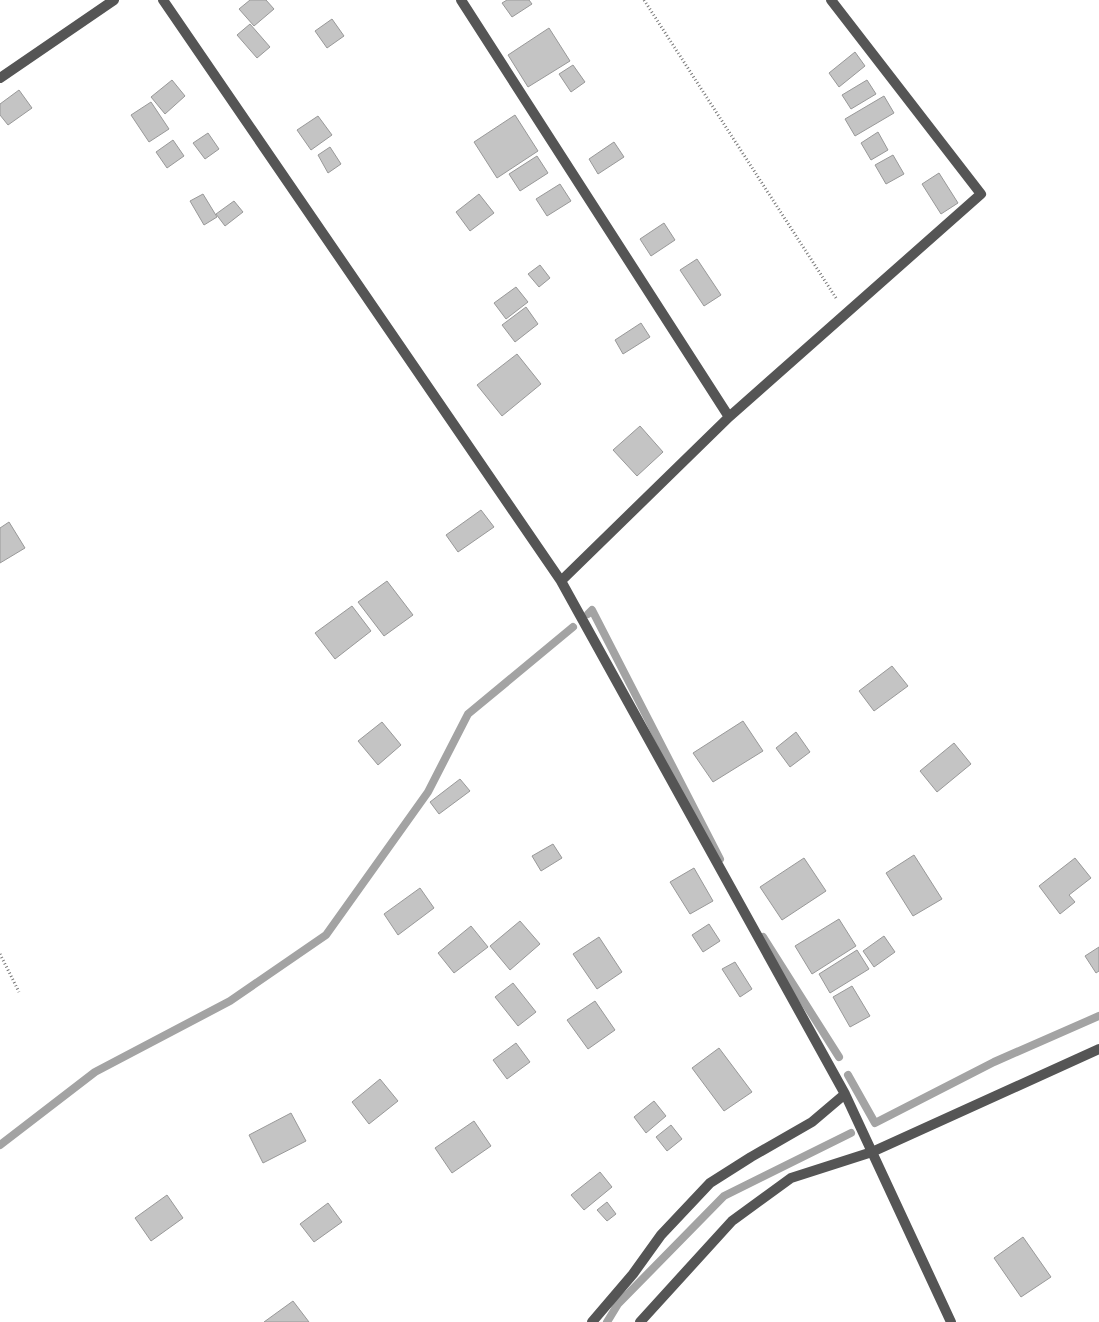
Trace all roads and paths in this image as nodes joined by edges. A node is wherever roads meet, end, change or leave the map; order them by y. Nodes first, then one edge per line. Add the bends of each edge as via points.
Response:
1 (114, 0) edge
2 (163, 0) edge
3 (461, 0) edge
4 (644, 0) edge
5 (831, 0) edge
6 (0, 78) edge
7 (846, 313) junction
8 (729, 417) junction
9 (561, 581) junction
10 (0, 954) edge
11 (19, 992) dead end
12 (1099, 1049) edge
13 (845, 1094) junction
14 (872, 1152) junction
15 (592, 1322) edge
16 (640, 1322) edge
17 (951, 1322) edge

1 - 6 street
2 - 9 street
3 - 8 street
4 - 7 path
5 - 7 street via 981,194
7 - 8 street
8 - 9 street
9 - 13 street
10 - 11 path
12 - 14 street
13 - 14 street
13 - 15 street via 812,1122 710,1183 661,1235
14 - 16 street via 791,1178 732,1221
14 - 17 street

